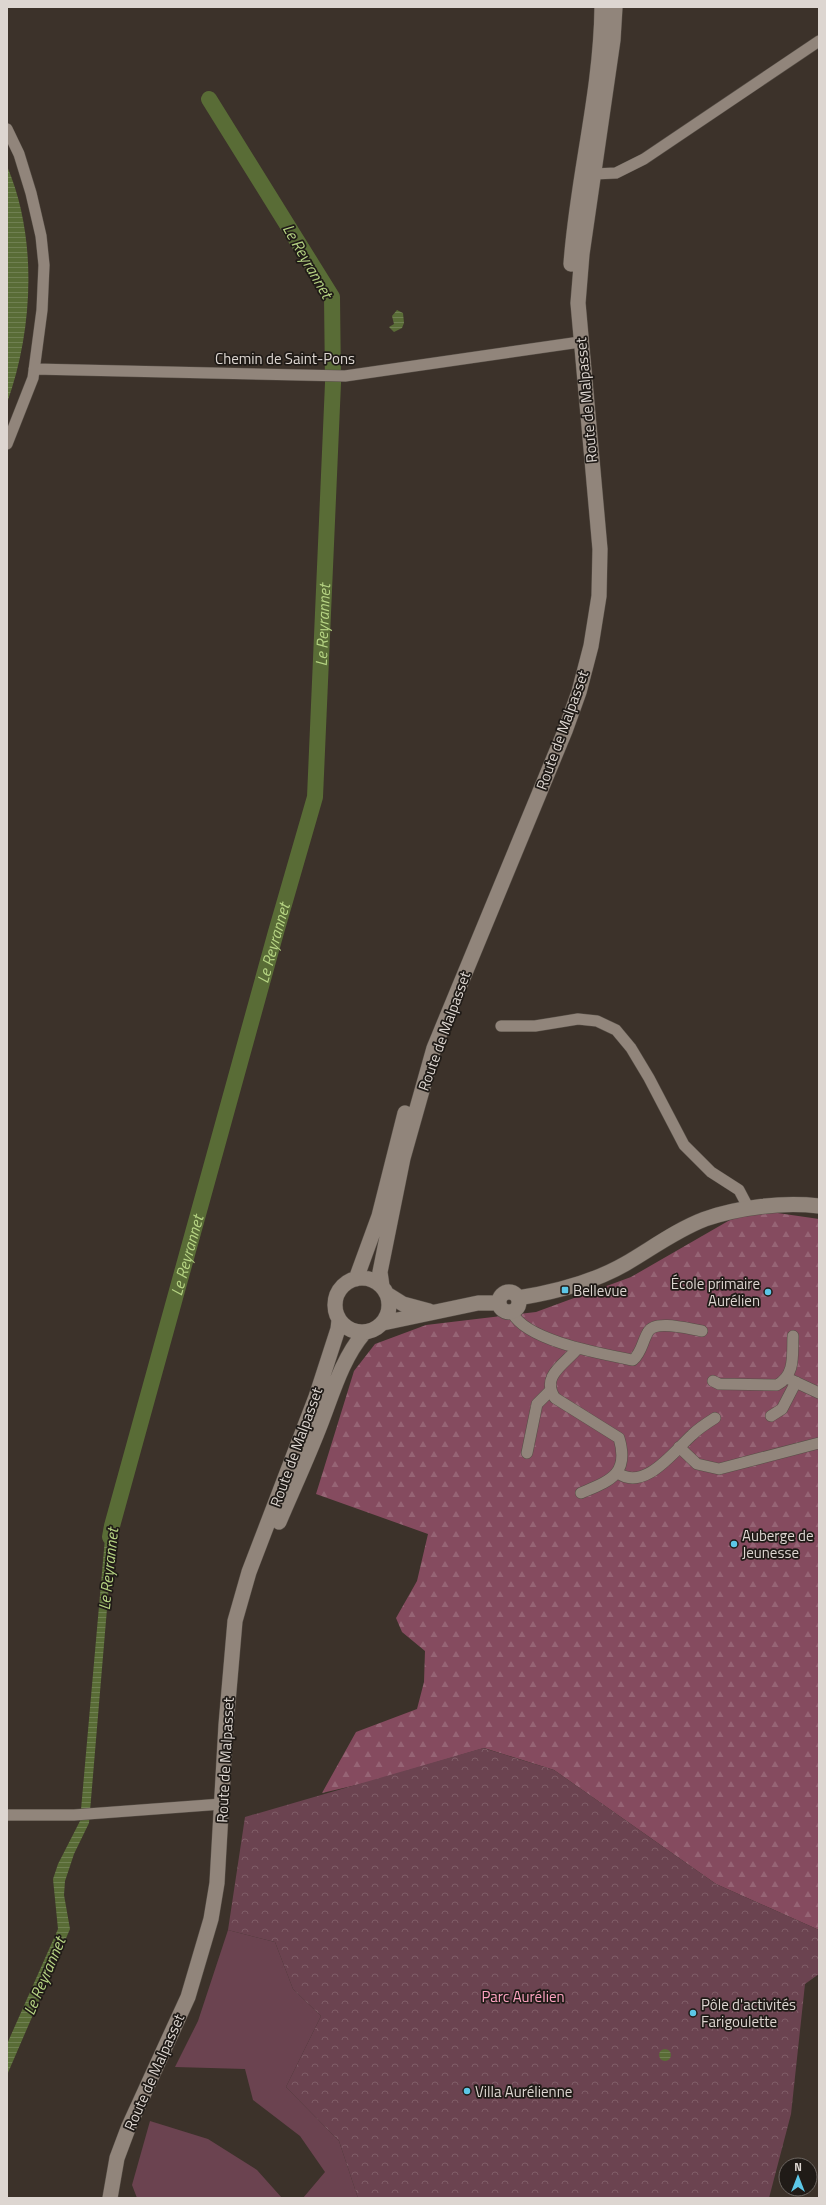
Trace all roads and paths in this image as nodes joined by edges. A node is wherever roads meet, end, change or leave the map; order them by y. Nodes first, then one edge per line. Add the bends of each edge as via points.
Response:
1 (602, 7) edge
2 (615, 7) edge
3 (819, 41) edge
4 (7, 129) edge
5 (594, 174) junction
6 (576, 343) junction
7 (34, 369) junction
8 (7, 444) edge
9 (501, 1026) dead end
10 (819, 1206) edge
11 (749, 1208) junction
12 (356, 1279) junction
13 (384, 1290) junction
14 (515, 1305) junction
15 (436, 1312) junction
16 (339, 1320) junction
17 (383, 1323) junction
18 (702, 1331) dead end
19 (364, 1333) junction
20 (793, 1336) dead end
21 (578, 1348) junction
22 (792, 1380) junction
23 (713, 1381) dead end
24 (550, 1391) junction
25 (819, 1393) edge
26 (771, 1416) dead end
27 (715, 1418) dead end
28 (819, 1443) edge
29 (679, 1447) junction
30 (527, 1453) dead end
31 (618, 1473) junction
32 (581, 1493) dead end
33 (222, 1804) junction
34 (7, 1815) edge
35 (156, 2075) junction
36 (110, 2198) edge
37 (119, 2198) edge

1 - 6 main road, Route de Malpasset via 602,40 571,253 568,299
2 - 5 main road, Route de Malpasset via 613,40
3 - 5 street via 644,159 616,173
4 - 7 street via 19,154 32,193 41,236 44,265 42,310
5 - 6 main road, Route de Malpasset via 582,254
6 - 7 street, Chemin de Saint-Pons via 345,376
6 - 12 main road, Route de Malpasset via 590,549 590,595 583,646 571,689 424,1048 392,1156 378,1216
6 - 13 main road, Route de Malpasset via 600,549 599,596 591,646 579,692 567,724 434,1048 402,1165 380,1272
7 - 8 street via 33,378
9 - 11 street via 541,1026 578,1019 597,1021 616,1030 631,1048 649,1078 684,1145 711,1172 740,1190
10 - 11 main road via 786,1204
11 - 14 main road via 705,1219 624,1265 565,1290
12 - 13 main road via 365,1278
12 - 16 main road via 340,1289 336,1297 334,1306
13 - 15 main road via 403,1304 418,1310
13 - 17 main road via 389,1303 388,1314
14 - 15 main road via 506,1312 499,1303 478,1303
14 - 21 street via 516,1320 527,1329
15 - 17 main road
16 - 19 main road via 353,1332
16 - 33 main road, Route de Malpasset via 318,1391 248,1577 236,1621
17 - 19 main road via 375,1330
18 - 21 street via 668,1325 653,1327 648,1331 638,1355 633,1360
19 - 35 main road, Route de Malpasset via 344,1362 252,1590 240,1652 228,1860 218,1933 196,2001
20 - 22 street
21 - 24 street via 551,1377 548,1385
22 - 23 street via 777,1385 719,1384
22 - 25 street
22 - 26 street via 782,1409
24 - 30 street via 537,1404
24 - 31 street via 555,1398 619,1438 622,1447
27 - 29 street
28 - 29 street via 719,1469 697,1464
29 - 31 street via 665,1463 641,1476 623,1477
31 - 32 street via 610,1481
33 - 34 street via 74,1815
33 - 35 main road, Route de Malpasset via 217,1883 211,1919 188,1997
35 - 36 main road, Route de Malpasset via 128,2126 117,2158
35 - 37 main road, Route de Malpasset via 126,2158

